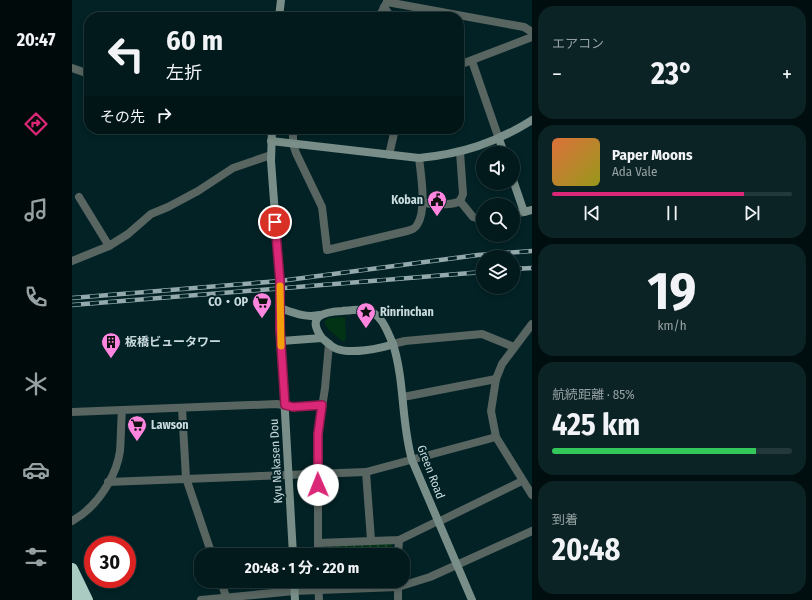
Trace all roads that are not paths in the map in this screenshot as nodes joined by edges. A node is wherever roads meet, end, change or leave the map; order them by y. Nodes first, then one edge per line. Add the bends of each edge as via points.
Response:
1 (281, 0) edge
2 (386, 3) edge
3 (280, 12) edge
4 (381, 12) edge
5 (438, 12) edge
6 (464, 17) edge
7 (532, 32) edge
8 (532, 37) edge
9 (472, 61) junction
10 (464, 63) edge
11 (72, 68) edge
12 (84, 72) edge
13 (532, 120) edge
14 (272, 134) edge
15 (293, 134) edge
16 (394, 134) edge
17 (499, 138) junction
18 (271, 141) junction
19 (293, 144) junction
20 (502, 146) edge
21 (460, 152) junction
22 (271, 155) junction
23 (389, 155) junction
24 (419, 158) junction
25 (518, 190) edge
26 (79, 197) dead end
27 (460, 200) junction
28 (423, 202) junction
29 (528, 211) edge
30 (476, 218) edge
31 (109, 246) junction
32 (72, 260) edge
33 (280, 308) junction
34 (320, 315) junction
35 (532, 324) edge
36 (322, 338) junction
37 (281, 341) junction
38 (329, 344) junction
39 (393, 344) junction
40 (514, 347) junction
41 (496, 379) junction
42 (403, 397) junction
43 (285, 405) junction
44 (322, 405) junction
45 (182, 408) junction
46 (122, 410) junction
47 (72, 412) edge
48 (496, 437) junction
49 (412, 460) junction
50 (366, 472) junction
51 (318, 474) junction
52 (289, 475) junction
53 (186, 478) junction
54 (522, 481) junction
55 (108, 482) junction
56 (532, 495) edge
57 (72, 521) edge
58 (438, 522) junction
59 (532, 531) edge
60 (371, 540) junction
61 (399, 540) junction
62 (318, 543) junction
63 (210, 548) edge
64 (293, 548) edge
65 (318, 548) edge
66 (398, 548) edge
67 (457, 565) junction
68 (72, 569) edge
69 (410, 581) edge
70 (72, 584) edge
71 (72, 588) edge
72 (223, 588) edge
73 (345, 588) edge
74 (398, 588) edge
75 (318, 590) junction
76 (294, 591) junction
77 (226, 598) edge
78 (78, 600) edge
79 (87, 600) edge
80 (201, 600) edge
81 (295, 600) edge
82 (319, 600) edge
83 (398, 600) edge
84 (472, 600) edge

1 - 3 street
2 - 4 street
2 - 5 street
6 - 7 street via 524,27
8 - 9 street
9 - 10 street
9 - 17 street
11 - 12 street
13 - 17 street
14 - 18 street, Kyu Nakasen Dou
15 - 19 street
16 - 23 street
17 - 20 street
17 - 21 street
18 - 19 street
18 - 22 street, Kyu Nakasen Dou
19 - 23 street
19 - 28 street via 322,207 327,250 411,230 419,222
21 - 24 street
21 - 27 street via 463,194
22 - 31 street via 233,168 198,191 151,214
22 - 33 street, Kyu Nakasen Dou
23 - 24 street
24 - 28 street
25 - 29 street
26 - 31 street
27 - 28 street via 429,205
27 - 30 street
31 - 32 street
33 - 34 street, Green Road via 302,316
33 - 37 street, Kyu Nakasen Dou
34 - 36 street via 316,324 317,332
34 - 39 street, Green Road via 368,310 382,319
35 - 40 street
36 - 37 street
36 - 38 street
37 - 43 street, Kyu Nakasen Dou
38 - 39 street via 338,350 348,351 384,348
38 - 44 street
39 - 40 street via 482,334
39 - 42 street, Green Road via 400,368
40 - 41 street via 502,364
41 - 42 street
41 - 48 street via 491,411
42 - 49 street, Green Road via 408,447
43 - 44 street
43 - 45 street
43 - 52 street, Kyu Nakasen Dou
44 - 51 street via 318,434
45 - 46 street
45 - 53 street
46 - 47 street
46 - 55 street via 120,452
48 - 49 street
48 - 54 street
49 - 50 street
49 - 58 street, Green Road
50 - 51 street
50 - 60 street
51 - 52 street
51 - 62 street
52 - 53 street
52 - 64 street, Kyu Nakasen Dou
53 - 55 street
53 - 63 street
54 - 56 street
54 - 58 street
55 - 57 street via 98,498
58 - 61 street
58 - 67 street, Green Road
59 - 67 street
60 - 61 street
60 - 62 street
61 - 66 street
62 - 65 street
67 - 69 street via 430,577
67 - 84 street, Green Road
68 - 79 highway
70 - 78 highway
71 - 78 highway
72 - 77 street
73 - 75 street
74 - 83 street
75 - 76 street
75 - 82 street
76 - 77 street
76 - 81 street
77 - 80 street

